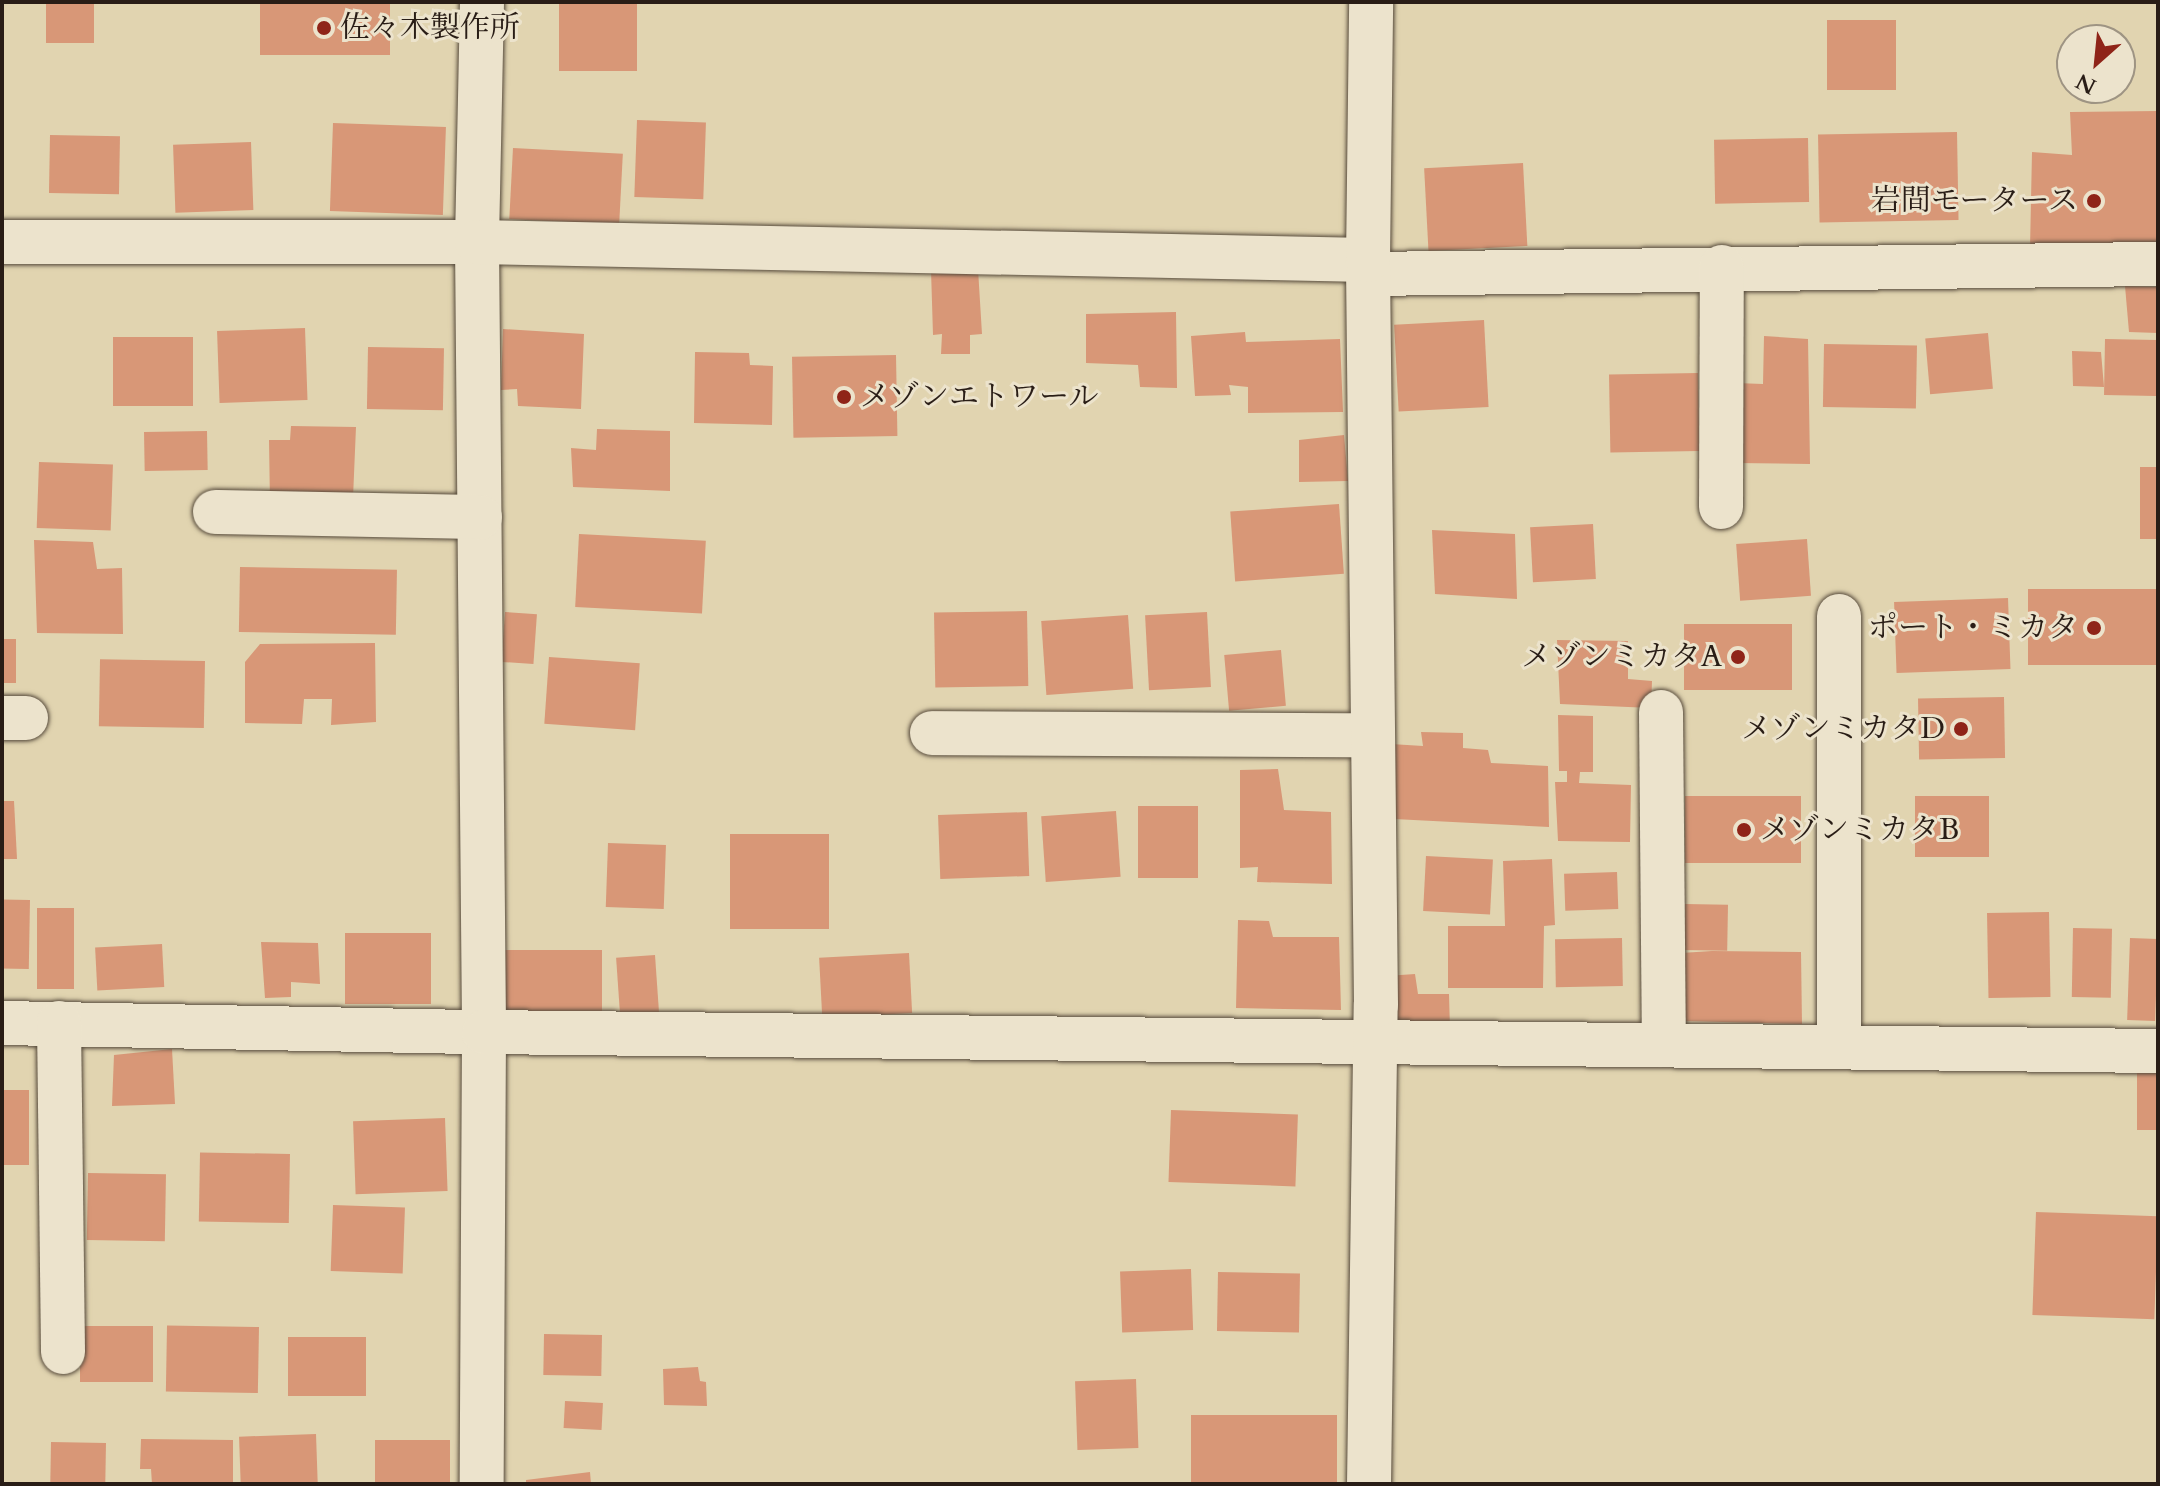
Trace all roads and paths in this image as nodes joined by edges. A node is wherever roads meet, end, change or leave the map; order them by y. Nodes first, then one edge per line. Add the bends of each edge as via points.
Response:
1 (482, 2) edge
2 (1371, 2) edge
3 (2, 242) edge
4 (477, 242) junction
5 (2158, 264) edge
6 (1368, 267) junction
7 (1722, 267) junction
8 (1721, 507) dead end
9 (215, 512) dead end
10 (480, 517) junction
11 (1839, 616) dead end
12 (1661, 712) dead end
13 (932, 733) dead end
14 (1373, 735) junction
15 (2, 1023) edge
16 (59, 1023) junction
17 (484, 1032) junction
18 (1374, 1042) junction
19 (1664, 1045) junction
20 (1839, 1047) junction
21 (2158, 1051) edge
22 (63, 1352) dead end
23 (482, 1484) edge
24 (1369, 1484) edge

1 - 4 street
2 - 6 street
3 - 4 street
4 - 6 street
4 - 10 street
5 - 7 street
6 - 7 street
6 - 14 street
7 - 8 street
9 - 10 street
10 - 17 street
11 - 20 street
12 - 19 street
13 - 14 street
14 - 18 street
15 - 16 street
16 - 17 street
16 - 22 street
17 - 18 street
17 - 23 street
18 - 19 street
18 - 24 street
19 - 20 street
20 - 21 street

